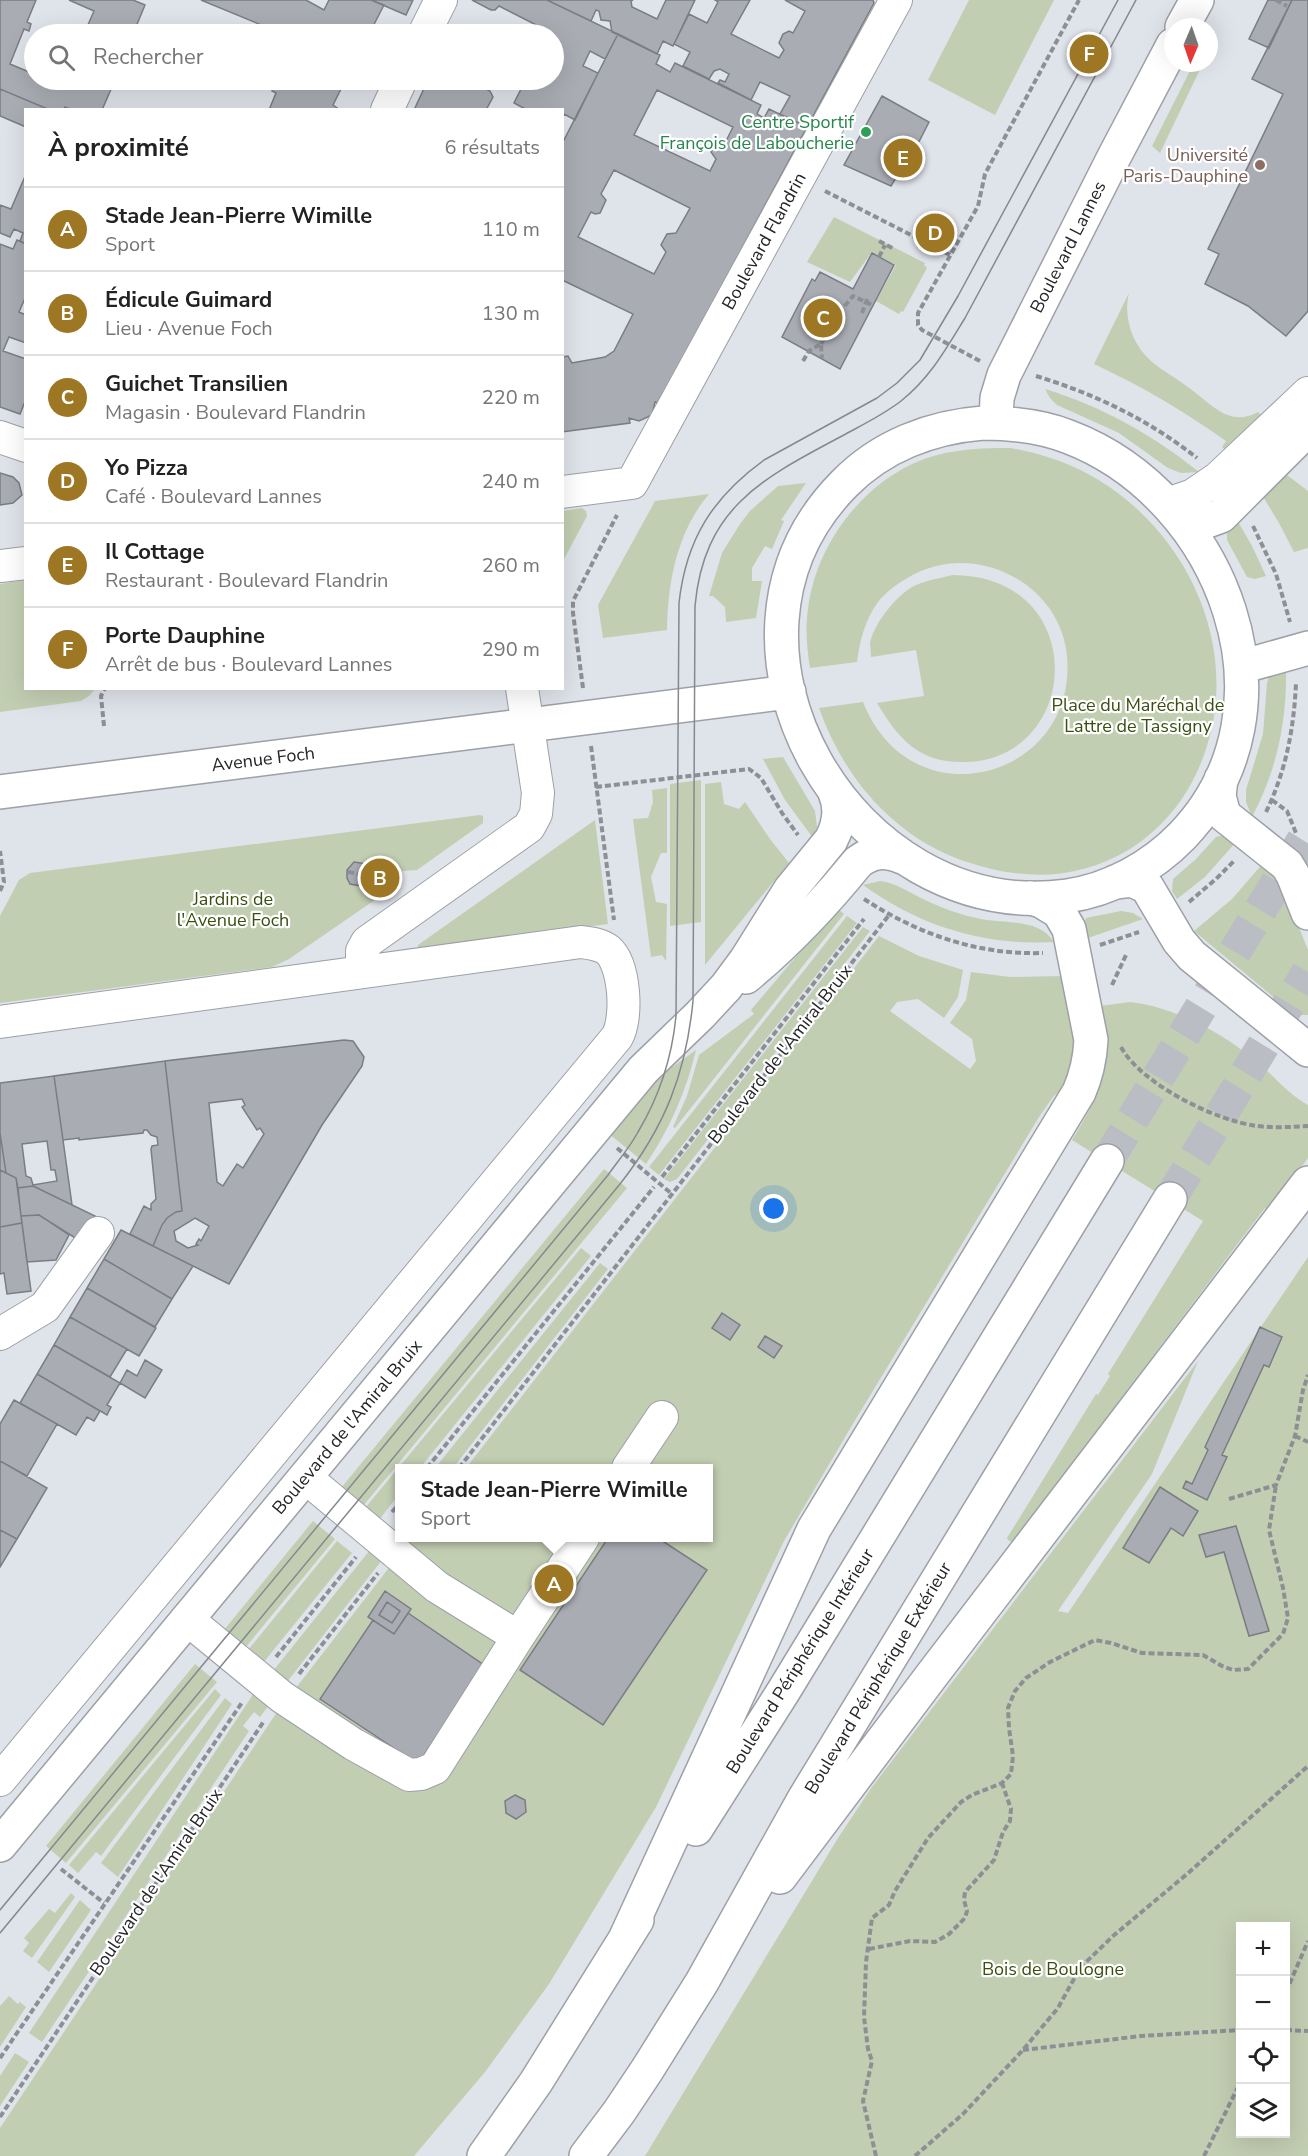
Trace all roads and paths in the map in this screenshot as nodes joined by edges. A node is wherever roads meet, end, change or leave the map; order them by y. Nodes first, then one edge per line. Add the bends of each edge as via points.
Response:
1 (441, 0) edge
2 (896, 0) edge
3 (1079, 0) edge
4 (1197, 0) edge
5 (1276, 0) edge
6 (1287, 6) dead end
7 (1187, 18) edge
8 (429, 24) edge
9 (1164, 63) edge
10 (396, 90) edge
11 (388, 108) edge
12 (799, 178) junction
13 (879, 241) dead end
14 (885, 245) junction
15 (894, 249) dead end
16 (950, 255) junction
17 (879, 257) dead end
18 (868, 297) dead end
19 (867, 302) junction
20 (872, 305) dead end
21 (862, 313) dead end
22 (821, 344) junction
23 (822, 358) dead end
24 (975, 359) dead end
25 (802, 361) dead end
26 (1043, 378) dead end
27 (1308, 393) edge
28 (996, 423) junction
29 (1308, 429) edge
30 (0, 437) edge
31 (24, 445) edge
32 (1200, 460) dead end
33 (632, 483) junction
34 (564, 492) edge
35 (1178, 516) junction
36 (1249, 520) dead end
37 (24, 563) edge
38 (0, 566) edge
39 (1299, 650) edge
40 (1241, 668) junction
41 (582, 681) dead end
42 (104, 690) edge
43 (522, 690) edge
44 (789, 692) junction
45 (104, 726) dead end
46 (526, 726) junction
47 (592, 755) dead end
48 (1221, 779) junction
49 (596, 787) junction
50 (0, 792) edge
51 (835, 793) junction
52 (1263, 817) dead end
53 (801, 839) dead end
54 (0, 851) edge
55 (1238, 856) dead end
56 (902, 857) junction
57 (348, 872) dead end
58 (411, 882) dead end
59 (1115, 882) junction
60 (0, 891) edge
61 (859, 896) dead end
62 (1031, 898) junction
63 (1181, 908) dead end
64 (1308, 913) edge
65 (889, 915) junction
66 (864, 919) dead end
67 (1143, 930) dead end
68 (1089, 947) dead end
69 (609, 951) junction
70 (1048, 953) dead end
71 (1126, 955) dead end
72 (362, 972) junction
73 (1110, 989) dead end
74 (700, 1015) junction
75 (0, 1022) edge
76 (1119, 1040) dead end
77 (1308, 1050) edge
78 (1308, 1126) edge
79 (611, 1143) dead end
80 (1107, 1161) tunnel mouth
81 (662, 1177) dead end
82 (1308, 1183) edge
83 (654, 1187) dead end
84 (672, 1194) junction
85 (1170, 1199) tunnel mouth
86 (98, 1233) dead end
87 (0, 1334) edge
88 (1308, 1375) edge
89 (662, 1417) dead end
90 (1294, 1436) junction
91 (1308, 1442) edge
92 (430, 1464) edge
93 (462, 1464) edge
94 (631, 1464) edge
95 (304, 1478) junction
96 (1276, 1485) junction
97 (1229, 1499) dead end
98 (395, 1514) edge
99 (580, 1542) edge
100 (384, 1543) junction
101 (187, 1619) junction
102 (518, 1637) junction
103 (270, 1687) junction
104 (1308, 1766) edge
105 (0, 1780) edge
106 (1002, 1783) junction
107 (0, 1845) edge
108 (61, 1869) dead end
109 (104, 1904) junction
110 (626, 1937) junction
111 (1308, 1941) edge
112 (869, 1949) junction
113 (702, 1982) junction
114 (1290, 1983) edge
115 (1236, 2030) edge
116 (1290, 2030) edge
117 (1308, 2031) edge
118 (1022, 2050) junction
119 (0, 2058) edge
120 (536, 2082) junction
121 (1240, 2084) edge
122 (619, 2112) junction
123 (0, 2117) edge
124 (468, 2156) edge
125 (484, 2156) edge
126 (586, 2156) edge
127 (593, 2156) edge
128 (876, 2156) edge
129 (915, 2156) edge
130 (1204, 2156) edge

1 - 8 street
2 - 12 street, Boulevard Flandrin
3 - 16 path via 985,174 978,206
4 - 7 main road
5 - 6 path
9 - 28 main road, Boulevard Lannes via 1004,375 997,398
10 - 11 street
12 - 16 path
12 - 33 street, Boulevard Flandrin
13 - 14 path
14 - 15 path
14 - 17 path
16 - 24 path via 918,313 918,325
18 - 19 path
19 - 20 path
19 - 21 path
19 - 22 path via 859,295 853,296
22 - 23 path
22 - 25 path
26 - 32 path via 1104,400 1159,430
27 - 35 street via 1218,478 1193,495
28 - 35 main road via 1073,438 1144,482
28 - 44 main road via 944,428 902,443 850,477 823,508 799,551 783,606 782,635
29 - 35 main road via 1221,516
30 - 31 street
33 - 34 street
33 - 41 path via 573,601
35 - 40 main road via 1210,563 1227,602
36 - 39 path via 1276,574
37 - 38 street
39 - 40 main road
39 - 52 path via 1291,741
40 - 48 main road via 1238,726
42 - 45 path
43 - 46 street
44 - 46 main road, Avenue Foch
44 - 51 main road via 805,742
46 - 50 main road, Avenue Foch
46 - 72 street via 538,792 534,820 367,942 362,951
47 - 49 path
48 - 59 main road via 1202,812 1176,842 1142,869
48 - 64 main road via 1219,796 1224,815 1287,865
49 - 53 path via 749,769 761,778
49 - 69 path via 616,938
51 - 56 main road via 864,827
51 - 74 main road, Boulevard de l'Amiral Bruix via 839,813 831,840 790,890 726,987
54 - 60 path via 4,882
55 - 63 path
56 - 62 main road via 971,890
56 - 74 main road, Boulevard de l'Amiral Bruix via 878,852 858,862 789,940
57 - 58 path
59 - 62 main road via 1084,893
59 - 77 main road via 1132,880 1147,886 1192,956
61 - 65 path
62 - 110 main road via 1059,912 1070,929 1090,1040 1087,1076 814,1529
65 - 70 path via 914,928 969,946
65 - 84 path, Boulevard de l'Amiral Bruix
66 - 81 path
67 - 68 path
69 - 72 street via 581,942
69 - 105 street via 618,966 624,1009 617,1037
71 - 73 path
72 - 75 street
74 - 95 main road, Boulevard de l'Amiral Bruix via 643,1070
76 - 78 path via 1135,1065 1173,1094 1200,1108 1256,1126
79 - 84 path
80 - 110 main road, Boulevard Périphérique Intérieur via 783,1692
82 - 113 main road
83 - 92 path
84 - 93 path, Boulevard de l'Amiral Bruix
85 - 113 main road, Boulevard Périphérique Extérieur via 804,1799
86 - 87 street via 45,1307
88 - 90 path
89 - 94 street
90 - 91 path
90 - 96 path
95 - 100 street
95 - 101 main road, Boulevard de l'Amiral Bruix
96 - 97 path
96 - 106 path via 1269,1530 1284,1588 1288,1618 1283,1634 1248,1669 1233,1670 1203,1655 1142,1653 1095,1640 1050,1662 1026,1678 1008,1708 1013,1766
98 - 100 path
99 - 102 street
100 - 102 street via 438,1587
100 - 103 path
100 - 103 path, Boulevard de l'Amiral Bruix
101 - 103 street
101 - 107 main road, Boulevard de l'Amiral Bruix
102 - 103 street via 435,1768 421,1774 409,1775 352,1744
103 - 109 path
103 - 123 path, Boulevard de l'Amiral Bruix via 257,1730
104 - 118 path via 1080,1968 1058,2008
106 - 112 path via 961,1802 928,1838 889,1905 872,1918
106 - 112 path via 1011,1809 1010,1821 994,1860 965,1892 965,1918 950,1934 935,1942 910,1941
108 - 109 path
109 - 119 path
110 - 120 main road, Boulevard Périphérique Intérieur
111 - 114 path
112 - 128 path via 864,2017 872,2061 863,2101
113 - 122 main road, Boulevard Périphérique Extérieur
115 - 118 path via 1141,2036
116 - 117 path
118 - 129 path via 963,2114
120 - 124 main road
120 - 125 main road, Boulevard Périphérique Intérieur
121 - 130 path
122 - 126 main road, Boulevard Périphérique Extérieur
122 - 127 main road

